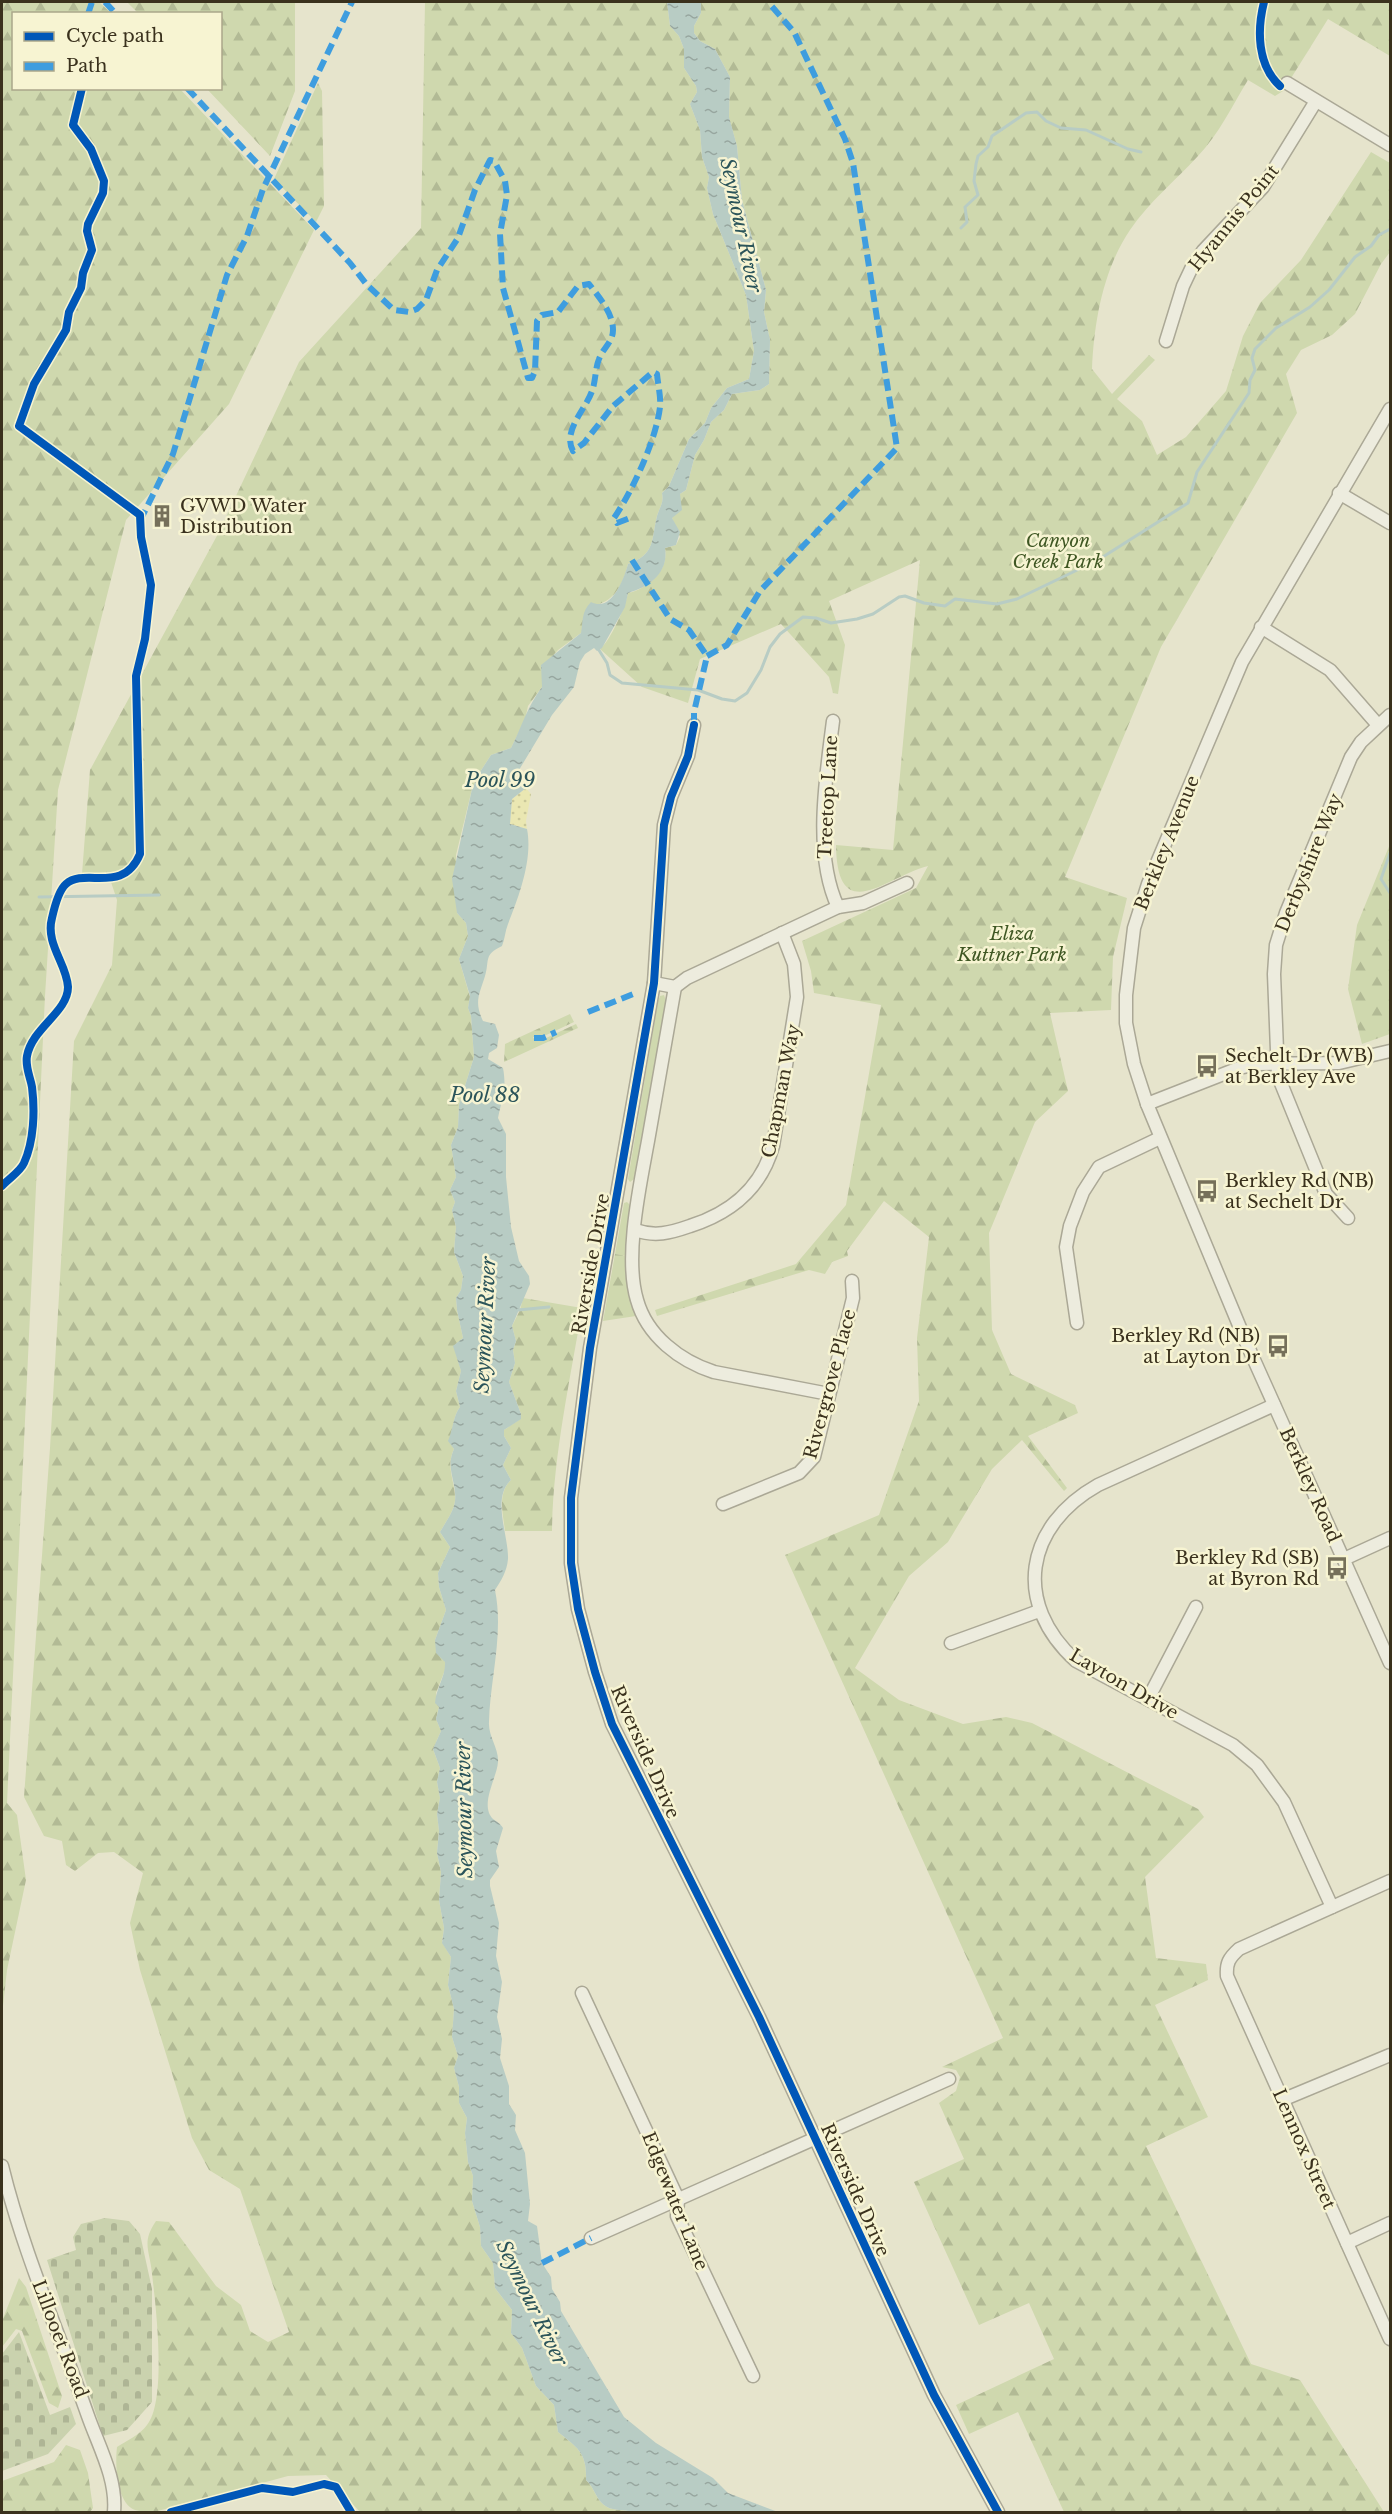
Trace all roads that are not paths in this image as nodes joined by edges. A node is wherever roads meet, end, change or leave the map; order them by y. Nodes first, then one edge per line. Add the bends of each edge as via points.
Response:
1 (1287, 84) dead end
2 (1316, 101) junction
3 (1390, 145) edge
4 (1166, 341) dead end
5 (1390, 409) edge
6 (1340, 493) junction
7 (1390, 523) edge
8 (1262, 627) junction
9 (1390, 715) edge
10 (832, 721) dead end
11 (694, 725) dead end
12 (1378, 725) junction
13 (907, 883) dead end
14 (838, 907) junction
15 (782, 933) junction
16 (654, 983) junction
17 (675, 987) junction
18 (1390, 1051) edge
19 (1277, 1065) junction
20 (1147, 1104) junction
21 (1160, 1138) junction
22 (620, 1191) junction
23 (638, 1194) junction
24 (1348, 1218) dead end
25 (635, 1230) junction
26 (852, 1281) dead end
27 (1077, 1323) dead end
28 (829, 1394) junction
29 (1274, 1405) junction
30 (723, 1504) dead end
31 (1390, 1538) edge
32 (1344, 1559) junction
33 (1196, 1607) dead end
34 (1039, 1611) junction
35 (951, 1643) dead end
36 (1390, 1663) edge
37 (1148, 1700) junction
38 (1390, 1881) edge
39 (1332, 1907) junction
40 (582, 1993) dead end
41 (1390, 2055) edge
42 (949, 2079) dead end
43 (1282, 2100) junction
44 (816, 2140) junction
45 (2, 2166) edge
46 (678, 2199) junction
47 (1390, 2223) edge
48 (591, 2238) dead end
49 (1347, 2243) junction
50 (1390, 2339) edge
51 (753, 2376) dead end
52 (114, 2512) edge
53 (998, 2512) edge

1 - 2 street
2 - 3 street
2 - 4 street, Hyannis Point via 1263,187 1192,267
5 - 6 street, Berkley Avenue
6 - 7 street
6 - 8 street, Berkley Avenue
8 - 12 street via 1330,670
8 - 20 street, Berkley Avenue via 1225,700 1148,884 1134,928 1126,1023
9 - 12 street, Derbyshire Way
10 - 14 street, Treetop Lane via 824,859
11 - 16 street, Riverside Drive via 688,756 664,825
12 - 19 street, Derbyshire Way via 1351,757 1276,945
13 - 14 street via 863,903
14 - 15 street
15 - 17 street
15 - 25 street, Chapman Way via 794,964 797,997 767,1166 741,1201 711,1219 663,1235
16 - 17 street
16 - 22 street, Riverside Drive
17 - 23 street, Riverside Drive
18 - 19 street via 1339,1064
19 - 20 street via 1258,1064 1221,1073
19 - 24 street, Derbyshire Way via 1284,1095 1326,1194
20 - 21 street, Berkley Avenue
21 - 27 street via 1099,1167 1083,1192 1066,1246
21 - 29 street, Berkley Avenue
22 - 23 street
22 - 44 street, Riverside Drive via 591,1348 571,1498 571,1563 578,1609 612,1724
23 - 25 street, Riverside Drive
25 - 28 street, Riverside Drive via 637,1300 651,1328 666,1345 682,1358 714,1372
26 - 28 street, Rivergrove Place via 853,1298
28 - 30 street, Rivergrove Place via 814,1457 808,1466
29 - 32 street, Berkley Road
29 - 34 street, Layton Drive via 1098,1485 1074,1501 1055,1519 1039,1551 1035,1583
31 - 32 street
32 - 36 street, Berkley Road
33 - 37 street
34 - 35 street
34 - 37 street, Layton Drive via 1054,1638 1076,1661
37 - 39 street, Layton Drive via 1233,1745 1257,1765 1284,1802
38 - 39 street
39 - 43 street, Lennox Street via 1239,1949 1226,1966
40 - 46 street, Edgewater Lane
41 - 43 street
42 - 44 street
43 - 49 street, Lennox Street
44 - 46 street
44 - 53 street, Riverside Drive via 934,2395
45 - 52 street, Lillooet Road via 28,2257 113,2485
46 - 48 street
46 - 51 street, Edgewater Lane via 676,2216
47 - 49 street
49 - 50 street, Lennox Street

